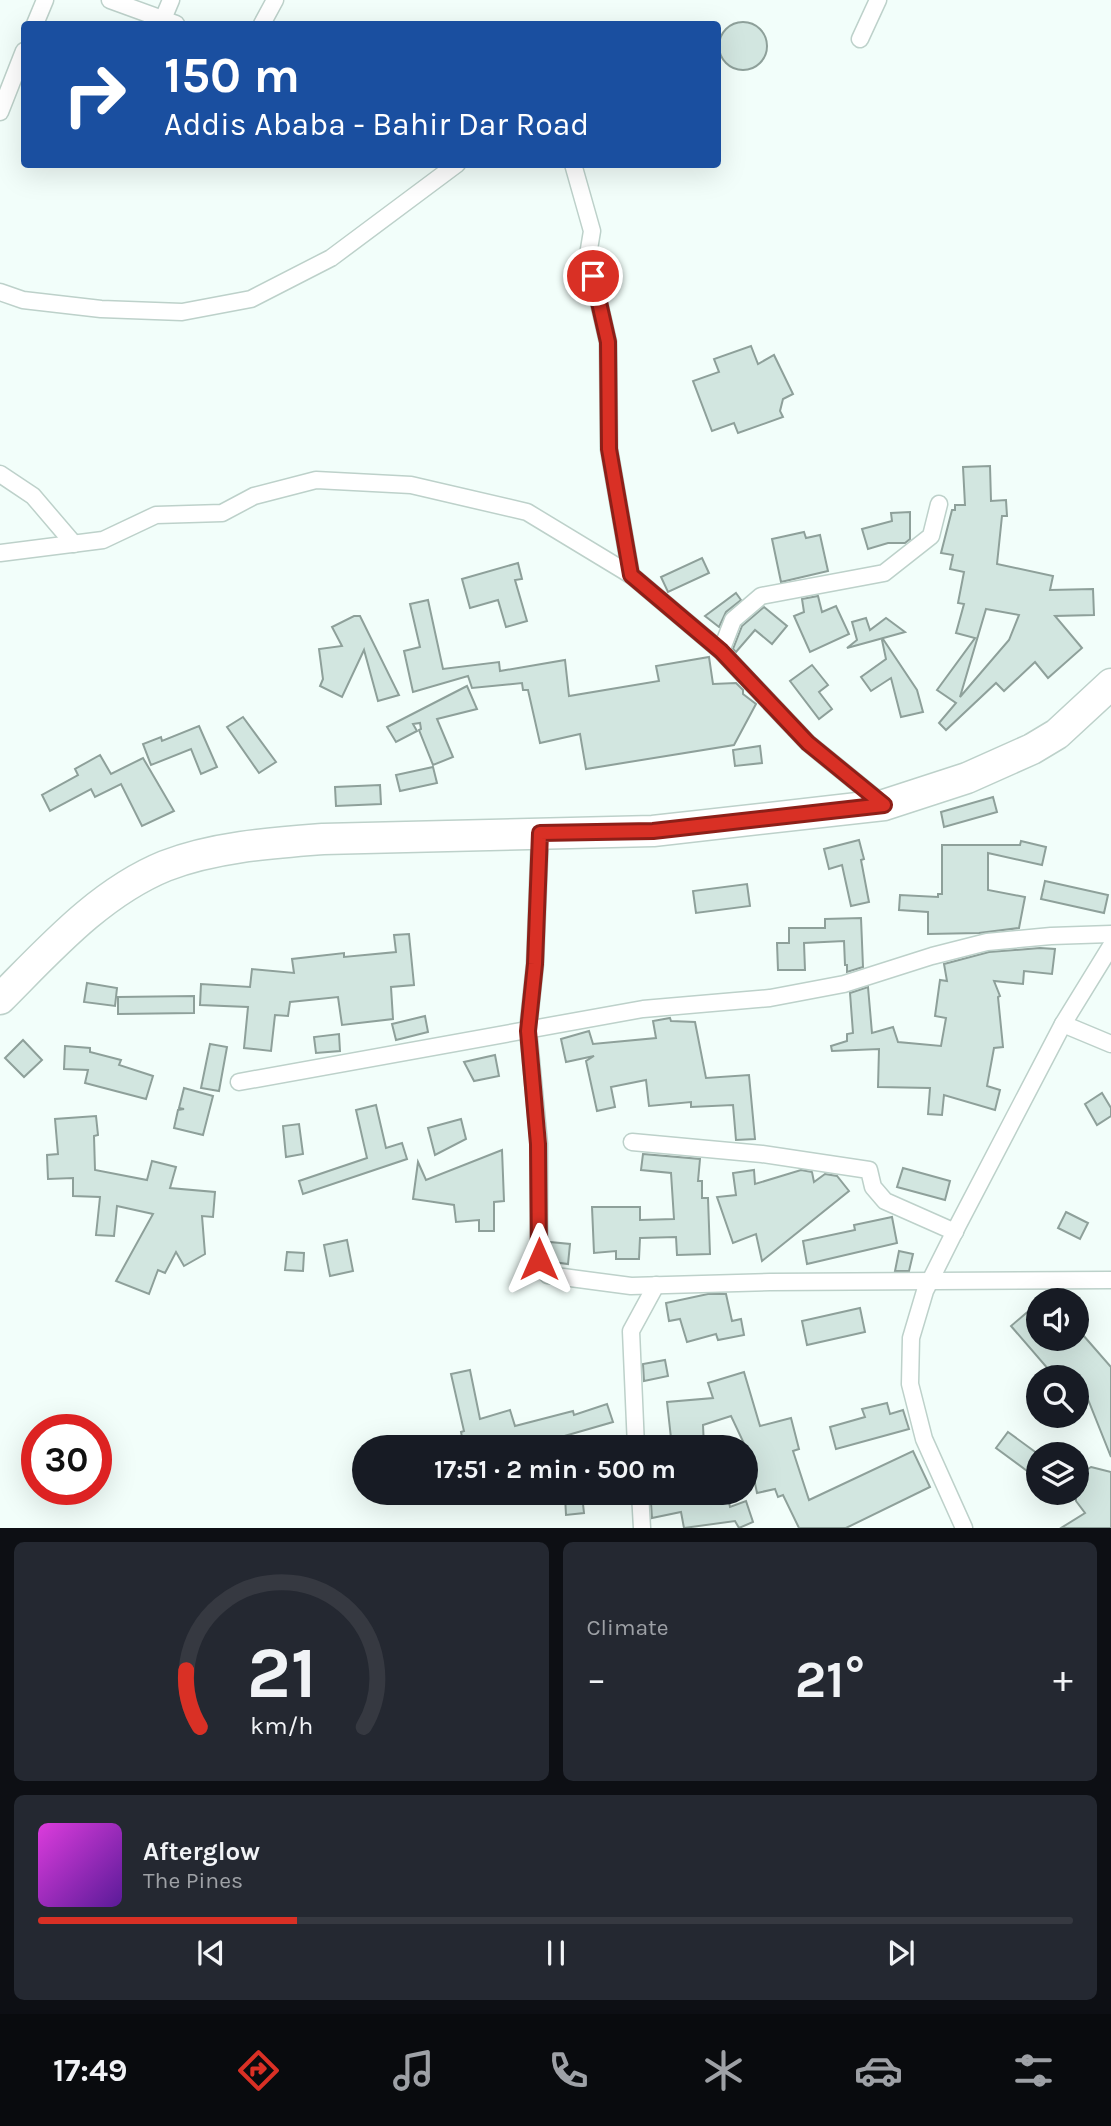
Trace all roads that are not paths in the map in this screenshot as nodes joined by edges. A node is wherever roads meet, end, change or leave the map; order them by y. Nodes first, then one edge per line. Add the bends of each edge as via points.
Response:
1 (45, 0) edge
2 (110, 0) edge
3 (171, 0) edge
4 (275, 0) edge
5 (878, 0) edge
6 (36, 21) edge
7 (166, 21) edge
8 (169, 21) edge
9 (264, 21) edge
10 (860, 39) dead end
11 (21, 59) edge
12 (0, 112) edge
13 (452, 168) edge
14 (574, 168) edge
15 (0, 292) edge
16 (0, 474) edge
17 (939, 504) dead end
18 (74, 544) junction
19 (0, 553) edge
20 (631, 575) junction
21 (721, 651) junction
22 (1111, 684) edge
23 (884, 805) junction
24 (540, 833) junction
25 (1111, 934) edge
26 (1111, 946) edge
27 (0, 999) edge
28 (1063, 1024) junction
29 (528, 1031) junction
30 (1111, 1044) edge
31 (239, 1082) dead end
32 (632, 1142) dead end
33 (955, 1232) junction
34 (1111, 1280) edge
35 (930, 1281) junction
36 (656, 1286) junction
37 (635, 1435) edge
38 (641, 1505) edge
39 (642, 1528) edge
40 (964, 1528) edge

1 - 6 street
2 - 7 street
3 - 8 street
4 - 9 street
5 - 10 street
11 - 12 street
13 - 15 street via 331,258 251,299 182,312 102,309 23,300
14 - 20 street via 592,231 588,255 608,342 609,449
16 - 18 street via 33,496
17 - 21 street via 932,536 884,573 761,596 733,620
18 - 19 street
18 - 20 street via 103,540 156,515 222,513 254,496 316,480 411,485 527,512
20 - 21 street
21 - 23 street via 808,743
22 - 23 highway via 1057,734 1032,749 967,778
23 - 24 highway via 653,831
24 - 27 highway via 323,839 193,857 164,867 101,904
24 - 29 street
25 - 29 street via 987,942 844,984 770,998 643,1009
26 - 28 street
28 - 30 street
28 - 33 street
29 - 31 street
29 - 36 street via 538,1144 539,1259 548,1275
32 - 33 street via 869,1170 873,1187 885,1201
33 - 35 street
34 - 35 street
35 - 36 street
35 - 40 street via 911,1338 910,1384 925,1439
36 - 37 street via 631,1331
38 - 39 street

